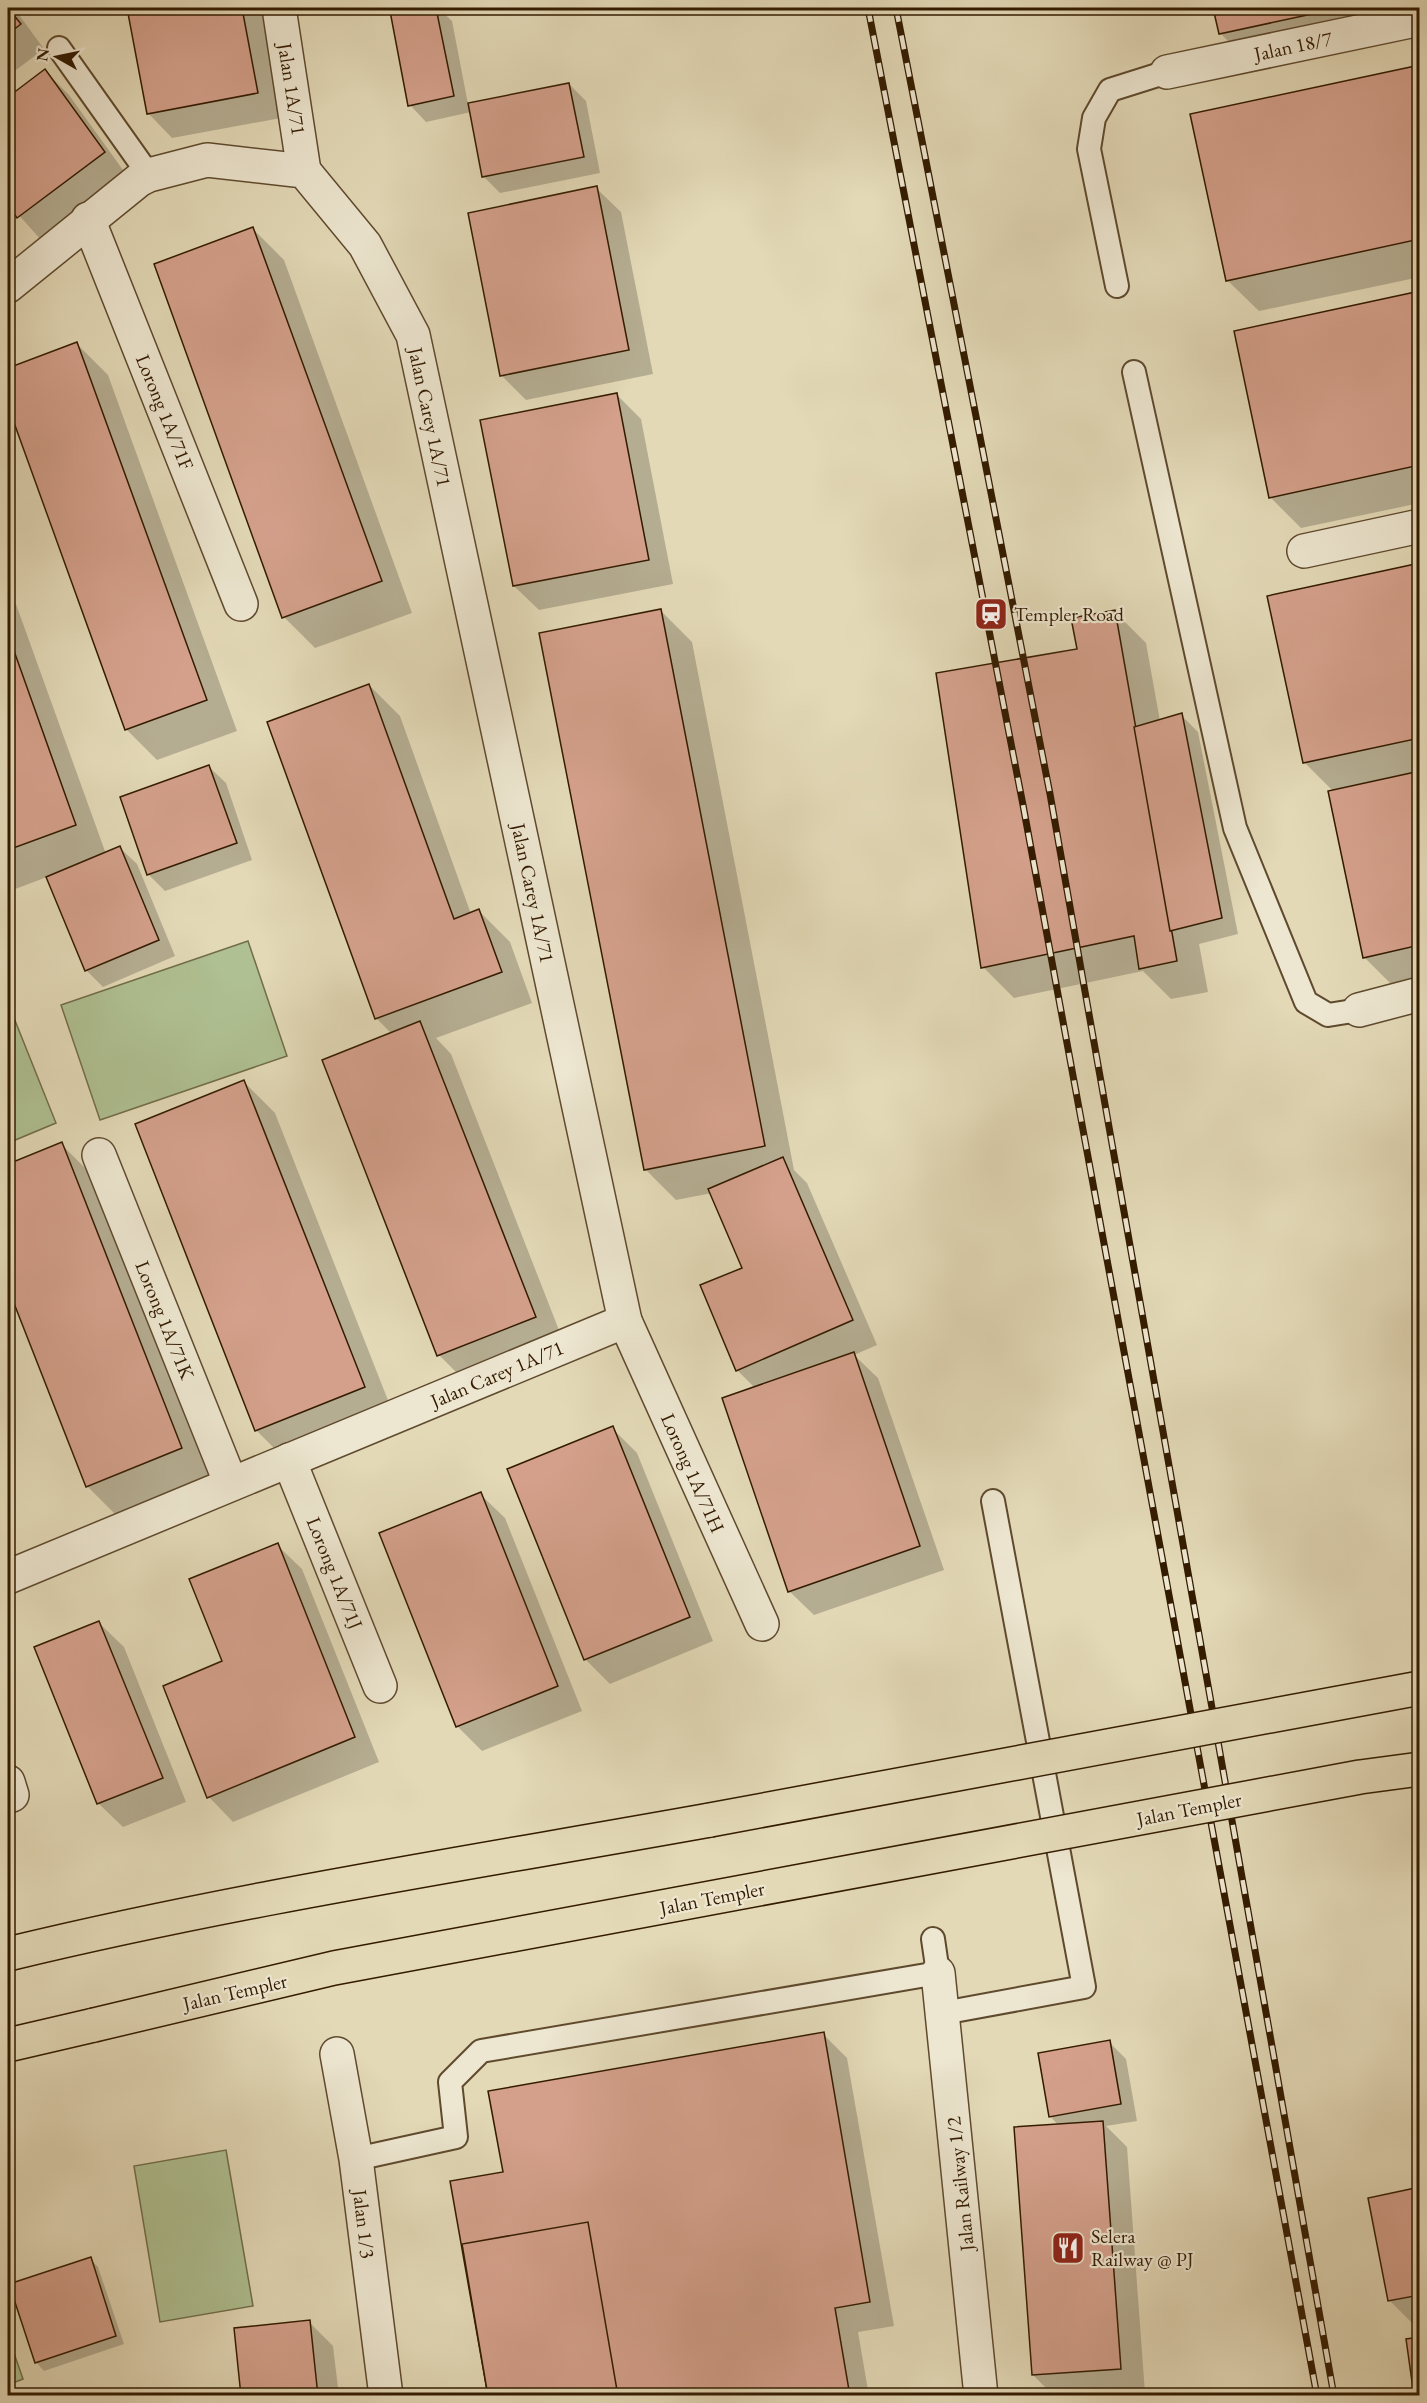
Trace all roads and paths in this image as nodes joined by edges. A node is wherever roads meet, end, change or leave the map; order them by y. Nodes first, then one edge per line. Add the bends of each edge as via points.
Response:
1 (279, 8) edge
2 (1419, 19) edge
3 (58, 48) dead end
4 (1167, 72) joint
5 (304, 171) junction
6 (149, 174) junction
7 (88, 219) junction
8 (8, 286) edge
9 (1117, 286) dead end
10 (1134, 372) dead end
11 (1419, 526) edge
12 (1304, 551) dead end
13 (242, 604) dead end
14 (1419, 994) edge
15 (1359, 1010) joint
16 (99, 1155) dead end
17 (625, 1321) junction
18 (289, 1460) junction
19 (231, 1484) junction
20 (993, 1501) dead end
21 (8, 1577) edge
22 (762, 1624) dead end
23 (380, 1686) dead end
24 (1419, 1688) edge
25 (1419, 1769) edge
26 (933, 1939) dead end
27 (8, 1954) edge
28 (938, 1973) junction
29 (943, 2013) junction
30 (8, 2045) edge
31 (337, 2054) dead end
32 (356, 2159) junction
33 (386, 2396) edge
34 (981, 2396) edge

1 - 5 street, Jalan 1A/71
2 - 4 street, Jalan 18/7
3 - 6 lane
4 - 9 lane via 1110,90 1094,118 1089,149
5 - 6 street via 207,160
5 - 17 street, Jalan Carey 1A/71 via 365,245 413,335
6 - 7 street
7 - 8 street
7 - 13 street, Lorong 1A/71F
10 - 15 lane via 1235,828 1306,1002 1328,1015
11 - 12 street
14 - 15 street
16 - 19 street, Lorong 1A/71K
17 - 18 street, Jalan Carey 1A/71
17 - 22 street, Lorong 1A/71H
18 - 19 street, Jalan Carey 1A/71
18 - 23 street, Lorong 1A/71J
19 - 21 street, Jalan Carey 1A/71
20 - 29 lane via 1084,1987
24 - 27 main road, bridge via 80,1936
25 - 30 main road, Jalan Templer, bridge via 334,1968
26 - 28 lane
28 - 29 street, Jalan Railway 1/2
28 - 32 lane via 481,2050 450,2082 456,2137
29 - 34 street, Jalan Railway 1/2
31 - 32 street, Jalan 1/3
32 - 33 street, Jalan 1/3

